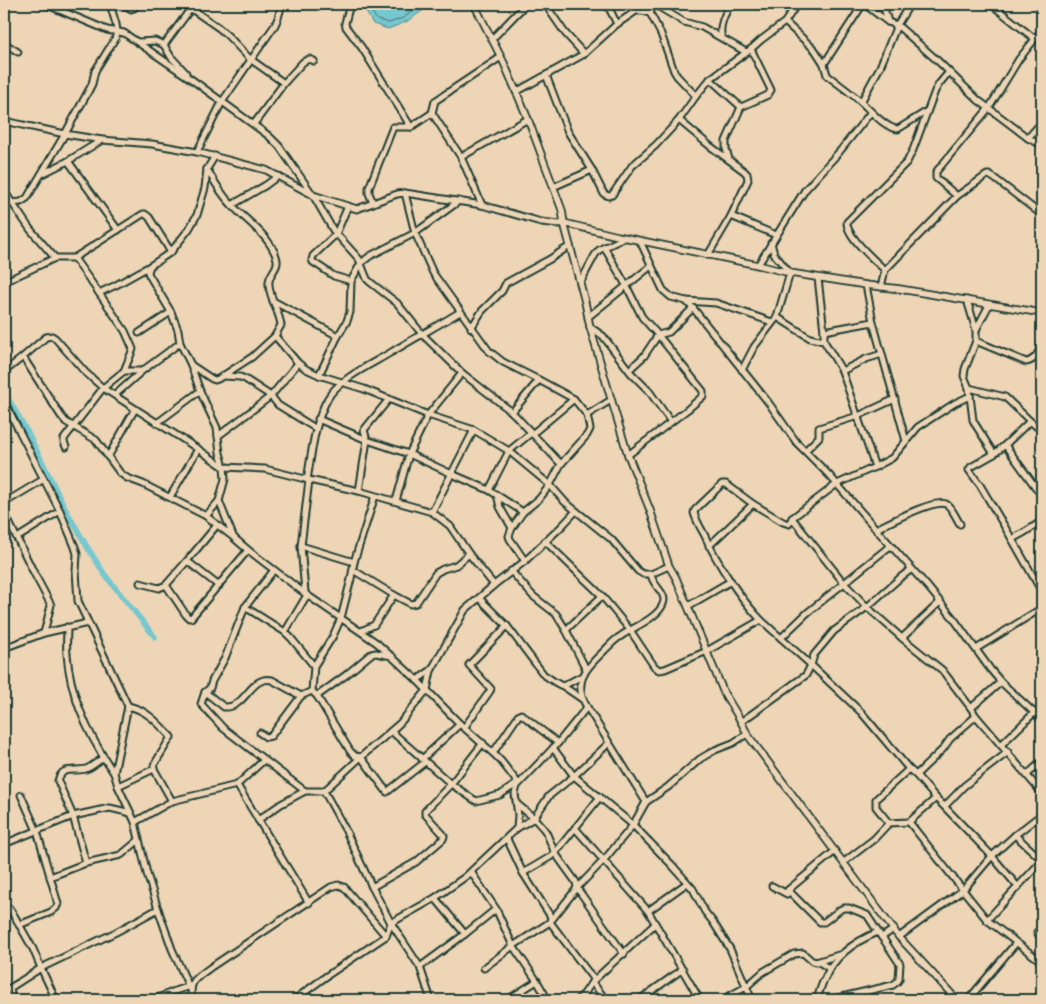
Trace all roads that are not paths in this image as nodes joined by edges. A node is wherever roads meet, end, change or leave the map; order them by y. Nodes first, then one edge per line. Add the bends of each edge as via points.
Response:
1 (44, 4) edge
2 (110, 4) edge
3 (123, 4) edge
4 (138, 4) edge
5 (282, 4) edge
6 (350, 4) edge
7 (474, 4) edge
8 (526, 4) edge
9 (545, 4) edge
10 (607, 4) edge
11 (654, 4) edge
12 (732, 4) edge
13 (797, 4) edge
14 (863, 4) edge
15 (870, 4) edge
16 (885, 4) edge
17 (910, 4) edge
18 (991, 4) edge
19 (650, 13) junction
20 (785, 22) junction
21 (888, 22) junction
22 (617, 24) junction
23 (897, 25) junction
24 (1042, 29) edge
25 (117, 31) junction
26 (492, 38) junction
27 (722, 38) junction
28 (1035, 39) junction
29 (138, 42) junction
30 (4, 43) edge
31 (164, 45) junction
32 (748, 50) junction
33 (18, 52) dead end
34 (584, 54) junction
35 (501, 57) junction
36 (250, 59) junction
37 (314, 61) dead end
38 (824, 64) junction
39 (949, 72) junction
40 (546, 75) junction
41 (191, 79) junction
42 (710, 79) junction
43 (284, 83) junction
44 (516, 92) junction
45 (696, 96) junction
46 (222, 102) junction
47 (861, 102) junction
48 (741, 107) junction
49 (989, 108) junction
50 (928, 111) junction
51 (871, 112) junction
52 (432, 113) junction
53 (528, 119) junction
54 (679, 120) junction
55 (4, 121) edge
56 (1042, 122) edge
57 (254, 124) junction
58 (411, 127) junction
59 (65, 134) junction
60 (1028, 138) junction
61 (102, 140) junction
62 (1042, 145) edge
63 (197, 152) junction
64 (215, 156) junction
65 (461, 157) junction
66 (729, 159) junction
67 (68, 161) junction
68 (207, 169) junction
69 (592, 170) junction
70 (42, 175) junction
71 (278, 176) junction
72 (553, 187) junction
73 (4, 191) edge
74 (405, 193) junction
75 (313, 195) junction
76 (958, 196) junction
77 (459, 201) junction
78 (12, 203) junction
79 (373, 203) junction
80 (232, 205) junction
81 (482, 205) junction
82 (348, 206) junction
83 (1042, 215) edge
84 (731, 216) junction
85 (564, 223) junction
86 (118, 230) junction
87 (415, 233) junction
88 (336, 234) junction
89 (776, 235) junction
90 (624, 238) junction
91 (640, 241) junction
92 (771, 244) junction
93 (570, 246) junction
94 (604, 247) junction
95 (171, 252) junction
96 (708, 255) junction
97 (55, 258) junction
98 (74, 258) junction
99 (361, 263) junction
100 (758, 265) junction
101 (150, 266) junction
102 (651, 266) junction
103 (885, 270) junction
104 (790, 273) junction
105 (818, 278) junction
106 (351, 280) junction
107 (4, 282) edge
108 (580, 283) junction
109 (626, 285) junction
110 (866, 285) junction
111 (881, 287) junction
112 (99, 292) junction
113 (273, 300) junction
114 (967, 300) junction
115 (686, 301) junction
116 (990, 305) junction
117 (693, 308) junction
118 (171, 312) junction
119 (460, 312) junction
120 (1042, 313) edge
121 (588, 316) junction
122 (777, 317) junction
123 (772, 322) junction
124 (873, 322) junction
125 (590, 327) junction
126 (471, 328) junction
127 (824, 330) junction
128 (976, 330) junction
129 (139, 333) dead end
130 (422, 334) junction
131 (658, 335) junction
132 (275, 336) junction
133 (338, 336) junction
134 (824, 341) junction
135 (976, 341) junction
136 (180, 343) junction
137 (1042, 345) edge
138 (882, 354) junction
139 (23, 357) junction
140 (298, 363) junction
141 (190, 365) junction
142 (629, 370) junction
143 (742, 370) junction
144 (124, 371) junction
145 (142, 371) junction
146 (842, 371) junction
147 (4, 372) edge
148 (462, 373) junction
149 (319, 375) junction
150 (224, 376) junction
151 (539, 380) junction
152 (343, 382) junction
153 (103, 388) junction
154 (969, 388) junction
155 (200, 391) junction
156 (116, 395) junction
157 (271, 396) junction
158 (970, 396) junction
159 (389, 399) junction
160 (574, 399) junction
161 (895, 399) junction
162 (611, 400) junction
163 (4, 401) edge
164 (134, 409) junction
165 (512, 412) junction
166 (428, 415) junction
167 (587, 415) junction
168 (858, 416) junction
169 (318, 419) junction
170 (1030, 421) junction
171 (671, 422) junction
172 (157, 423) junction
173 (74, 427) junction
174 (316, 428) junction
175 (474, 430) junction
176 (1042, 430) edge
177 (532, 434) junction
178 (218, 436) junction
179 (366, 440) junction
180 (906, 441) junction
181 (1005, 445) junction
182 (66, 447) dead end
183 (198, 449) junction
184 (806, 450) junction
185 (509, 451) junction
186 (409, 454) junction
187 (628, 454) junction
188 (994, 454) junction
189 (108, 457) junction
190 (561, 464) junction
191 (224, 467) junction
192 (875, 467) junction
193 (452, 474) junction
194 (44, 479) junction
195 (308, 480) junction
196 (837, 484) junction
197 (550, 485) junction
198 (489, 490) junction
199 (359, 491) junction
200 (497, 494) junction
201 (376, 496) junction
202 (1042, 496) edge
203 (170, 497) junction
204 (219, 501) junction
205 (396, 501) junction
206 (4, 503) edge
207 (753, 504) junction
208 (60, 510) junction
209 (576, 511) junction
210 (4, 512) edge
211 (432, 512) junction
212 (523, 512) junction
213 (206, 516) junction
214 (792, 518) junction
215 (1042, 521) edge
216 (960, 524) dead end
217 (217, 525) junction
218 (512, 528) junction
219 (876, 530) junction
220 (234, 537) junction
221 (17, 538) junction
222 (1012, 539) junction
223 (545, 540) junction
224 (301, 546) junction
225 (709, 546) junction
226 (890, 546) junction
227 (248, 550) junction
228 (469, 554) junction
229 (525, 561) junction
230 (187, 562) junction
231 (354, 562) junction
232 (669, 566) junction
233 (912, 569) junction
234 (274, 570) junction
235 (353, 570) junction
236 (511, 571) junction
237 (651, 574) junction
238 (731, 582) junction
239 (140, 583) dead end
240 (844, 583) junction
241 (166, 585) junction
242 (494, 585) junction
243 (219, 586) junction
244 (1042, 592) edge
245 (306, 593) junction
246 (394, 595) junction
247 (602, 596) junction
248 (479, 598) junction
249 (940, 602) junction
250 (688, 606) junction
251 (245, 607) junction
252 (866, 607) junction
253 (1042, 608) edge
254 (341, 618) junction
255 (761, 620) junction
256 (88, 623) junction
257 (507, 626) junction
258 (67, 627) junction
259 (566, 630) junction
260 (630, 630) junction
261 (361, 631) junction
262 (285, 632) junction
263 (44, 633) junction
264 (781, 638) junction
265 (902, 638) junction
266 (4, 648) edge
267 (976, 649) junction
268 (707, 650) junction
269 (393, 656) junction
270 (812, 665) junction
271 (314, 666) junction
272 (431, 671) junction
273 (586, 672) junction
274 (417, 680) junction
275 (1001, 682) junction
276 (563, 686) junction
277 (427, 690) junction
278 (312, 691) junction
279 (205, 692) junction
280 (301, 696) junction
281 (317, 696) junction
282 (582, 699) junction
283 (128, 706) junction
284 (587, 707) junction
285 (971, 708) junction
286 (1035, 712) junction
287 (976, 716) junction
288 (1042, 720) edge
289 (742, 721) junction
290 (462, 726) junction
291 (391, 731) junction
292 (260, 733) dead end
293 (748, 734) junction
294 (483, 743) junction
295 (558, 743) junction
296 (609, 743) junction
297 (1001, 745) junction
298 (553, 748) junction
299 (1008, 752) junction
300 (493, 753) junction
301 (361, 757) junction
302 (103, 758) junction
303 (264, 760) junction
304 (423, 761) junction
305 (1042, 761) edge
306 (154, 769) junction
307 (909, 769) junction
308 (114, 773) junction
309 (916, 774) junction
310 (1027, 775) junction
311 (574, 776) junction
312 (451, 784) junction
313 (518, 784) junction
314 (237, 785) junction
315 (118, 786) junction
316 (306, 791) junction
317 (324, 791) junction
318 (1042, 793) edge
319 (20, 795) dead end
320 (600, 797) junction
321 (936, 798) junction
322 (172, 801) junction
323 (646, 802) junction
324 (517, 804) junction
325 (945, 806) junction
326 (131, 813) junction
327 (1042, 814) edge
328 (73, 816) junction
329 (534, 818) junction
330 (258, 820) junction
331 (135, 822) junction
332 (909, 822) junction
333 (889, 823) junction
334 (633, 824) junction
335 (517, 828) junction
336 (575, 828) junction
337 (37, 831) junction
338 (1015, 835) junction
339 (506, 839) junction
340 (139, 840) junction
341 (4, 844) edge
342 (835, 850) junction
343 (555, 853) junction
344 (992, 856) junction
345 (604, 860) junction
346 (844, 862) junction
347 (86, 863) junction
348 (1041, 863) edge
349 (471, 872) junction
350 (523, 873) junction
351 (50, 877) junction
352 (687, 883) junction
353 (772, 886) dead end
354 (1018, 886) junction
355 (372, 887) junction
356 (577, 888) junction
357 (788, 890) junction
358 (963, 890) junction
359 (435, 898) junction
360 (309, 903) junction
361 (4, 905) edge
362 (158, 909) junction
363 (496, 910) junction
364 (648, 911) junction
365 (987, 920) junction
366 (550, 922) junction
367 (391, 923) junction
368 (655, 924) junction
369 (19, 925) junction
370 (894, 929) junction
371 (878, 932) junction
372 (1037, 932) dead end
373 (465, 934) junction
374 (386, 936) junction
375 (882, 937) junction
376 (899, 937) junction
377 (1042, 940) edge
378 (1016, 943) junction
379 (513, 946) junction
380 (842, 953) junction
381 (624, 954) junction
382 (816, 962) junction
383 (1042, 962) edge
384 (420, 967) junction
385 (41, 968) junction
386 (484, 968) dead end
387 (683, 969) junction
388 (830, 969) junction
389 (537, 981) junction
390 (592, 982) junction
391 (746, 987) junction
392 (10, 988) junction
393 (190, 988) junction
394 (4, 990) edge
395 (1042, 993) edge
396 (12, 1000) edge
397 (56, 1000) edge
398 (152, 1000) edge
399 (192, 1000) edge
400 (294, 1000) edge
401 (431, 1000) edge
402 (508, 1000) edge
403 (548, 1000) edge
404 (577, 1000) edge
405 (606, 1000) edge
406 (639, 1000) edge
407 (700, 1000) edge
408 (722, 1000) edge
409 (752, 1000) edge
410 (817, 1000) edge
411 (829, 1000) edge
412 (957, 1000) edge
413 (968, 1000) edge
414 (1035, 1000) edge

1 - 25 street via 106,30
2 - 25 street
3 - 4 street via 131,9
5 - 36 street via 275,25
6 - 58 street via 346,27
7 - 26 street
8 - 26 street
9 - 34 street
10 - 22 street
11 - 19 street
11 - 27 street via 684,22
12 - 27 street via 720,32
13 - 20 street
14 - 21 street
14 - 38 street
15 - 16 street
16 - 21 street
17 - 23 street
18 - 28 street
19 - 22 street via 636,11
19 - 45 street via 674,71
20 - 32 street
20 - 38 street via 815,50
21 - 23 street
22 - 34 street
23 - 39 street
23 - 47 street
24 - 28 street
25 - 29 street
25 - 59 street
26 - 35 street
27 - 32 street
28 - 49 street via 1018,59
29 - 31 street via 155,41
29 - 41 street
30 - 33 street
31 - 36 street via 192,10 219,28
31 - 41 street
32 - 42 street
32 - 48 street via 771,90 768,95
34 - 40 street
35 - 44 street
35 - 52 street via 435,101
36 - 43 street
36 - 46 street
37 - 43 street via 306,60
38 - 47 street via 827,75
39 - 49 street
39 - 50 street via 937,88
40 - 44 street
40 - 69 street via 568,132
41 - 46 street
42 - 45 street
42 - 48 street
43 - 57 street
44 - 53 street
45 - 54 street
46 - 57 street
46 - 63 street
47 - 51 street
48 - 66 street via 726,141
49 - 60 street
49 - 76 street via 936,172 936,178
50 - 51 street via 895,129
50 - 103 street via 907,162 848,220 847,227 859,246
51 - 89 street via 805,190
52 - 58 street
52 - 65 street
53 - 65 street
53 - 72 street
54 - 66 street
54 - 69 street via 632,166 612,195 604,194
55 - 59 street
56 - 60 street
57 - 75 street via 279,146
58 - 79 street via 393,128 369,188
59 - 61 street
59 - 70 street
60 - 62 street
61 - 63 street
61 - 67 street
63 - 64 street
64 - 68 street
64 - 71 street
65 - 81 street
66 - 84 street via 748,177
67 - 70 street
67 - 86 street
68 - 80 street
68 - 95 street via 197,215
69 - 72 street
70 - 78 street via 27,198
71 - 75 street
71 - 80 street
72 - 85 street
73 - 78 street
74 - 77 street
74 - 79 street
74 - 87 street
75 - 82 street
75 - 88 street
76 - 83 street via 989,175
76 - 103 street
77 - 81 street
77 - 87 street
78 - 97 street
79 - 82 street via 357,210
80 - 113 street via 265,236 274,251 277,264 268,282
81 - 85 street via 541,222
82 - 88 street
84 - 89 street
84 - 96 street
85 - 90 street
85 - 93 street
86 - 95 street via 145,214
86 - 98 street
87 - 99 street
87 - 119 street via 433,273
88 - 99 street
88 - 106 street via 312,260 334,276
89 - 92 street
90 - 91 street
90 - 94 street
91 - 96 street
91 - 102 street
92 - 100 street
92 - 104 street via 774,254
93 - 108 street
93 - 126 street via 506,283
94 - 108 street via 595,255
94 - 109 street
95 - 101 street
96 - 100 street
97 - 98 street
97 - 107 street
98 - 112 street
99 - 106 street
99 - 130 street via 367,279 397,303
100 - 104 street
101 - 112 street
101 - 118 street via 151,280
102 - 109 street
102 - 115 street via 663,290
103 - 111 street
104 - 105 street
104 - 122 street
105 - 110 street
105 - 127 street
106 - 133 street via 348,321
108 - 121 street
109 - 121 street
109 - 131 street via 642,317
110 - 111 street
110 - 124 street
111 - 114 street
112 - 144 street via 133,349
113 - 132 street via 281,325
113 - 133 street
114 - 116 street
114 - 128 street
115 - 117 street
115 - 123 street via 716,302
116 - 120 street
116 - 128 street
117 - 131 street via 669,332
117 - 143 street
118 - 129 street
118 - 136 street
119 - 126 street
119 - 130 street
121 - 125 street
122 - 123 street
122 - 134 street via 810,338
123 - 143 street
124 - 127 street
124 - 138 street
125 - 142 street via 603,336
125 - 162 street
126 - 151 street via 500,360
127 - 134 street
128 - 135 street
130 - 148 street
130 - 152 street
131 - 142 street via 644,356
131 - 171 street via 703,391 700,399
132 - 140 street
132 - 150 street
133 - 149 street
134 - 146 street
135 - 137 street via 1026,362 1036,357
135 - 154 street via 964,373
136 - 141 street
136 - 145 street
138 - 146 street
138 - 161 street
139 - 147 street
139 - 153 street via 46,337 52,336
139 - 173 street via 61,416
140 - 149 street
140 - 157 street
141 - 150 street via 215,380
141 - 155 street
142 - 171 street
143 - 184 street via 797,443
144 - 145 street
144 - 153 street
145 - 156 street
146 - 168 street
148 - 165 street
148 - 166 street
149 - 152 street
150 - 157 street via 243,378
151 - 160 street
151 - 165 street
152 - 159 street
152 - 169 street via 328,397
153 - 156 street
153 - 173 street
154 - 158 street
154 - 170 street via 1005,397
155 - 172 street
155 - 178 street via 216,424
156 - 164 street
157 - 174 street via 278,406
157 - 178 street
158 - 180 street via 918,428
158 - 188 street via 973,420
159 - 166 street
159 - 179 street via 364,430
160 - 167 street
160 - 177 street
161 - 168 street
161 - 180 street
162 - 167 street
162 - 187 street
163 - 194 street
164 - 172 street
164 - 189 street
165 - 177 street
166 - 175 street
166 - 186 street
167 - 190 street via 590,429 587,435
168 - 184 street via 819,428 820,437
168 - 192 street
169 - 174 street
169 - 179 street
170 - 176 street
170 - 181 street
171 - 187 street
172 - 183 street
173 - 182 street via 64,439
173 - 189 street via 96,440
174 - 195 street
175 - 185 street
175 - 193 street
177 - 185 street
177 - 190 street
178 - 191 street
179 - 186 street
179 - 199 street
180 - 192 street via 892,458
181 - 188 street
181 - 202 street
183 - 191 street
183 - 203 street
184 - 196 street
185 - 197 street
185 - 198 street
186 - 193 street
186 - 205 street
187 - 232 street
188 - 222 street via 971,466 970,470
189 - 203 street via 127,478
190 - 197 street
191 - 195 street via 265,469
191 - 204 street via 225,479
192 - 196 street
193 - 198 street
193 - 211 street
194 - 206 street
194 - 208 street
195 - 199 street
195 - 224 street
196 - 214 street
196 - 219 street
197 - 209 street
197 - 212 street
198 - 200 street
199 - 201 street
200 - 212 street
200 - 218 street via 500,507
201 - 205 street
201 - 231 street
203 - 213 street
204 - 213 street
204 - 220 street
205 - 211 street
207 - 214 street via 786,523 789,524
207 - 225 street
207 - 225 street via 722,484 694,513
208 - 221 street
208 - 256 street via 75,547 78,601
209 - 223 street
209 - 237 street via 611,539 638,571
210 - 221 street
211 - 228 street via 450,526
212 - 218 street
213 - 217 street
214 - 240 street
215 - 222 street
216 - 219 street via 950,507 938,503 904,515
217 - 220 street
217 - 230 street
218 - 229 street via 510,539
219 - 226 street
220 - 227 street
221 - 263 street via 51,606
222 - 244 street
223 - 229 street
223 - 247 street
224 - 231 street
224 - 245 street
225 - 238 street
226 - 233 street
226 - 240 street
227 - 234 street
227 - 243 street
228 - 242 street
228 - 246 street via 456,565 436,573 416,603 411,604
229 - 236 street
230 - 241 street
230 - 243 street
231 - 235 street
232 - 237 street
232 - 250 street
233 - 249 street
233 - 252 street
234 - 245 street
234 - 251 street
235 - 246 street
235 - 254 street
236 - 242 street
236 - 259 street via 533,596 556,614
237 - 260 street via 662,592 663,604 647,620
238 - 250 street
238 - 255 street
239 - 241 street via 160,588
240 - 252 street
240 - 264 street
241 - 243 street via 189,618
242 - 248 street
245 - 254 street
245 - 262 street
246 - 261 street via 374,626
247 - 259 street
247 - 260 street
248 - 257 street
248 - 272 street via 461,616
249 - 265 street
249 - 267 street
250 - 268 street
251 - 262 street
251 - 279 street via 225,658
252 - 265 street
252 - 270 street via 834,631 814,655
253 - 267 street
254 - 261 street
254 - 271 street
255 - 264 street
255 - 268 street
256 - 258 street
256 - 283 street
257 - 276 street via 544,675
257 - 290 street via 470,665 491,688
258 - 263 street
258 - 302 street via 71,684 88,730
259 - 273 street
260 - 268 street via 659,670
260 - 273 street via 617,638
261 - 269 street
262 - 271 street
263 - 266 street
264 - 270 street
265 - 285 street via 942,670
267 - 275 street
268 - 289 street via 724,693
269 - 274 street
269 - 281 street via 371,654
270 - 289 street via 808,673
270 - 307 street via 863,714
271 - 278 street
272 - 274 street
272 - 277 street
273 - 276 street
273 - 282 street via 580,688
274 - 277 street
275 - 285 street
275 - 286 street
276 - 282 street
277 - 290 street
277 - 291 street
278 - 280 street
278 - 281 street
279 - 280 street via 227,708 241,702 260,680 268,679
279 - 303 street via 201,704 223,728
280 - 292 street via 272,736
281 - 301 street via 350,751
282 - 284 street
283 - 306 street via 151,717 171,737
283 - 308 street
284 - 295 street
284 - 296 street
285 - 287 street
286 - 288 street
286 - 297 street
287 - 297 street
287 - 309 street
289 - 293 street
290 - 294 street
290 - 304 street
291 - 301 street
291 - 304 street
293 - 323 street via 700,759
293 - 342 street
294 - 300 street
294 - 312 street
295 - 298 street
295 - 300 street via 521,714
296 - 311 street
296 - 323 street
297 - 299 street
298 - 311 street
298 - 313 street
299 - 310 street
299 - 325 street
300 - 313 street
301 - 304 street via 386,792
301 - 317 street
302 - 308 street
302 - 328 street via 86,769 67,770 59,777
303 - 314 street
303 - 316 street
304 - 312 street
305 - 310 street
306 - 315 street
306 - 322 street
307 - 309 street
307 - 333 street via 876,799 876,807
308 - 315 street
309 - 321 street
310 - 318 street
311 - 320 street
311 - 329 street via 549,796
312 - 313 street via 476,801 500,795
312 - 355 street via 424,812 443,834 443,839 416,862
313 - 324 street
314 - 322 street
314 - 330 street
315 - 326 street
316 - 317 street
316 - 330 street
317 - 355 street
319 - 337 street
320 - 334 street
320 - 336 street
321 - 325 street
321 - 332 street
322 - 331 street
323 - 334 street
324 - 329 street
324 - 335 street
325 - 344 street
326 - 328 street via 110,808
326 - 331 street
327 - 338 street
328 - 337 street
328 - 347 street
329 - 335 street
329 - 343 street via 546,832
330 - 360 street
331 - 340 street
332 - 333 street
332 - 358 street
333 - 346 street
334 - 345 street
334 - 352 street
335 - 339 street
336 - 343 street
336 - 345 street
337 - 341 street
337 - 351 street
338 - 344 street
338 - 348 street
339 - 349 street
339 - 350 street
340 - 347 street via 121,855
340 - 362 street
342 - 346 street
342 - 357 street
343 - 350 street
343 - 356 street
344 - 354 street
344 - 358 street
345 - 356 street
345 - 364 street
346 - 370 street
347 - 351 street
348 - 354 street
349 - 359 street
349 - 363 street
350 - 366 street via 551,917
351 - 369 street via 58,904 56,908
352 - 364 street
352 - 391 street via 730,949
353 - 357 street via 787,894
354 - 365 street
355 - 367 street
356 - 366 street
356 - 381 street
357 - 371 street via 820,922 841,909 850,908 867,915
358 - 365 street
358 - 376 street
359 - 367 street
359 - 373 street
360 - 374 street via 332,887 341,886
360 - 393 street via 211,967
361 - 369 street via 10,908
362 - 385 street
362 - 393 street
363 - 373 street
363 - 379 street
364 - 368 street
365 - 378 street
366 - 379 street
366 - 390 street via 594,980
367 - 374 street
367 - 384 street
368 - 381 street
368 - 387 street
369 - 385 street
370 - 375 street
370 - 376 street
371 - 375 street
371 - 380 street
372 - 377 street
373 - 384 street
374 - 400 street
375 - 411 street via 900,964 897,982
376 - 412 street
378 - 383 street
378 - 413 street
379 - 386 street
379 - 389 street
380 - 382 street
380 - 388 street
381 - 390 street
382 - 388 street
382 - 391 street via 803,952 795,953 763,972
384 - 401 street
385 - 392 street
385 - 397 street
387 - 406 street
387 - 407 street
388 - 410 street
389 - 402 street
389 - 403 street
390 - 404 street
390 - 405 street
391 - 408 street
391 - 409 street
392 - 394 street
392 - 396 street
393 - 398 street via 180,988
393 - 399 street
395 - 414 street

